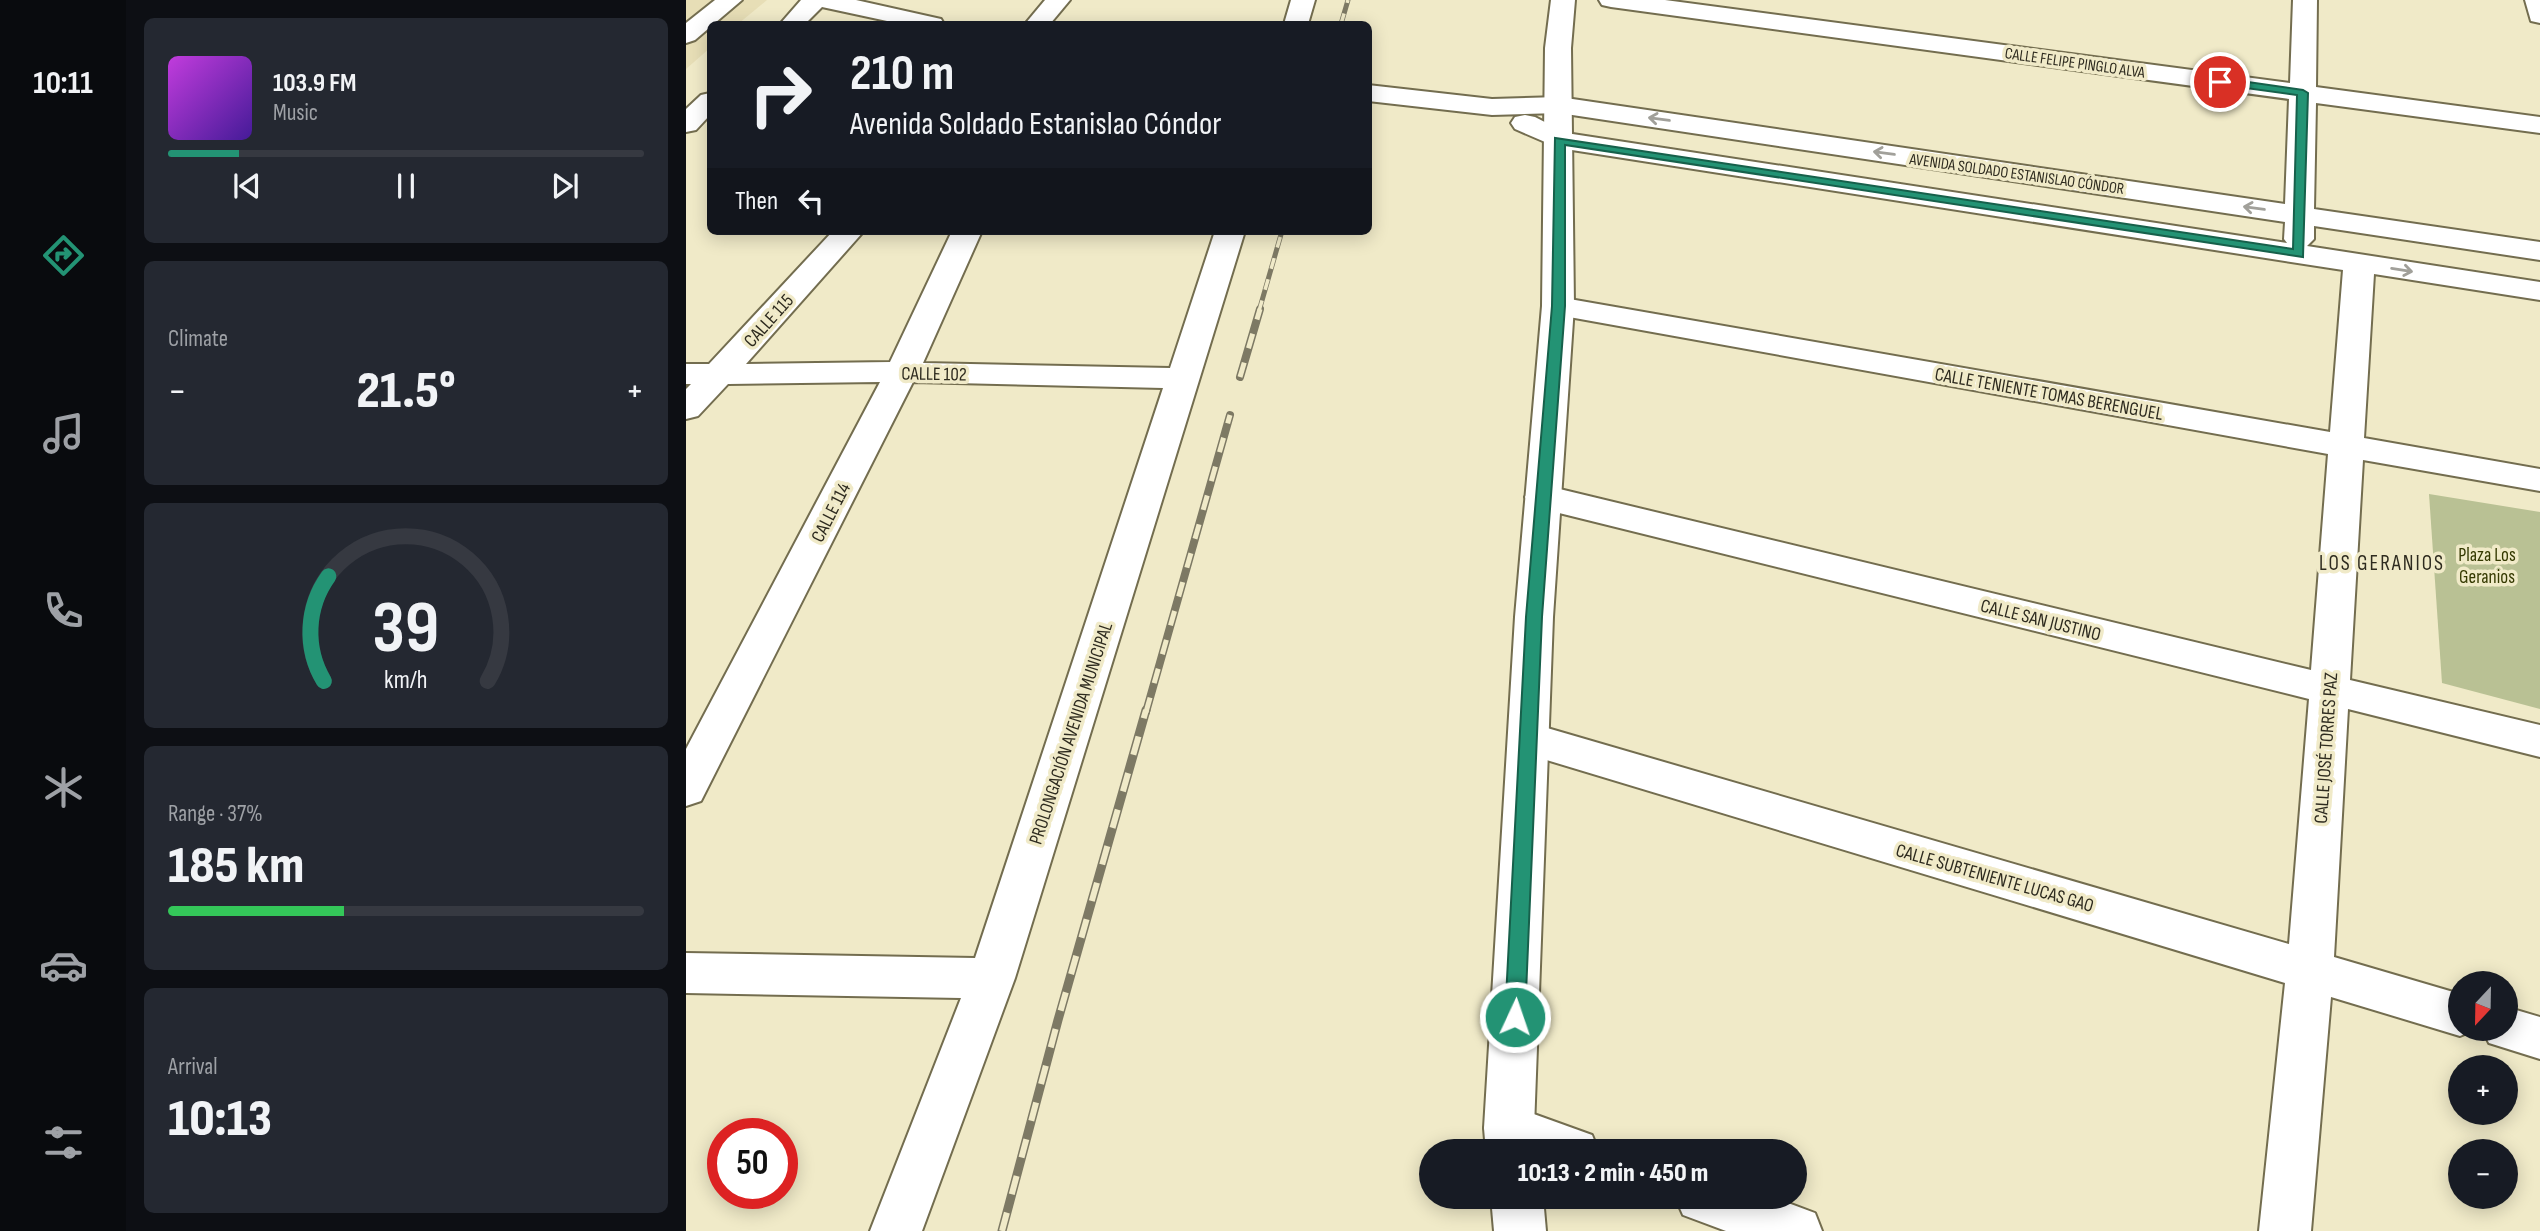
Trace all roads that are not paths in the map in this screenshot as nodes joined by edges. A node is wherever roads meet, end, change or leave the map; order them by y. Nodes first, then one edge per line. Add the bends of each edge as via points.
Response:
1 (730, 0) edge
2 (815, 0) edge
3 (823, 0) edge
4 (1058, 0) edge
5 (1303, 0) edge
6 (1563, 0) edge
7 (1611, 0) edge
8 (2305, 0) edge
9 (2537, 0) edge
10 (2540, 16) edge
11 (795, 21) edge
12 (918, 21) edge
13 (1040, 21) edge
14 (1297, 21) edge
15 (686, 35) edge
16 (707, 38) edge
17 (686, 42) edge
18 (1372, 93) edge
19 (2303, 93) junction
20 (707, 104) edge
21 (1559, 104) junction
22 (1492, 107) junction
23 (686, 124) edge
24 (2540, 125) edge
25 (1559, 141) junction
26 (2300, 215) junction
27 (845, 235) edge
28 (965, 235) edge
29 (1229, 235) edge
30 (2540, 251) edge
31 (2299, 254) junction
32 (2359, 263) junction
33 (2540, 291) edge
34 (1558, 306) junction
35 (902, 372) junction
36 (720, 373) junction
37 (686, 374) edge
38 (1182, 378) junction
39 (686, 409) edge
40 (2346, 446) junction
41 (2540, 480) edge
42 (1543, 497) junction
43 (2329, 689) junction
44 (1530, 739) junction
45 (2540, 740) edge
46 (686, 789) edge
47 (2310, 970) junction
48 (686, 973) edge
49 (992, 978) junction
50 (2448, 1011) edge
51 (2518, 1032) edge
52 (2540, 1038) edge
53 (1510, 1139) edge
54 (1518, 1209) edge
55 (1735, 1209) edge
56 (896, 1231) edge
57 (1520, 1231) edge
58 (1796, 1231) edge
59 (2285, 1231) edge

1 - 15 street
2 - 11 street
3 - 12 street
4 - 13 street
5 - 14 street
6 - 21 street
7 - 19 street, CALLE FELIPE PINGLO ALVA
8 - 19 street
9 - 10 street
16 - 17 street
18 - 22 street, AVENIDA SOLDADO ESTANISLAO CÓNDOR
19 - 24 street, CALLE FELIPE PINGLO ALVA
19 - 26 street
20 - 23 street
21 - 22 street, AVENIDA SOLDADO ESTANISLAO CÓNDOR
21 - 25 street
26 -> 21 street, AVENIDA SOLDADO ESTANISLAO CÓNDOR
22 - 25 street, AVENIDA SOLDADO ESTANISLAO CÓNDOR
25 - 31 street, AVENIDA SOLDADO ESTANISLAO CÓNDOR
25 - 34 street
26 - 30 street, AVENIDA SOLDADO ESTANISLAO CÓNDOR
26 - 31 street
27 - 36 street, CALLE 115
28 - 35 street, CALLE 114
29 - 38 street, PROLONGACIÓN AVENIDA MUNICIPAL
31 - 32 street, AVENIDA SOLDADO ESTANISLAO CÓNDOR
32 -> 33 street, AVENIDA SOLDADO ESTANISLAO CÓNDOR
32 - 40 street, CALLE JOSÉ TORRES PAZ
34 - 40 street, CALLE TENIENTE TOMAS BERENGUEL
34 - 42 street
35 - 36 street, CALLE 102
35 - 38 street, CALLE 102
35 - 46 street, CALLE 114
36 - 37 street, CALLE 102
36 - 39 street, CALLE 115
38 - 49 street, PROLONGACIÓN AVENIDA MUNICIPAL
40 - 41 street, CALLE TENIENTE TOMAS BERENGUEL
40 - 43 street, CALLE JOSÉ TORRES PAZ
42 - 43 street, CALLE SAN JUSTINO
42 - 44 street
43 - 45 street, CALLE SAN JUSTINO
43 - 47 street, CALLE JOSÉ TORRES PAZ
44 - 47 street, CALLE SUBTENIENTE LUCAS GAO
44 - 53 street
47 - 50 street, CALLE SUBTENIENTE LUCAS GAO
47 - 59 street, CALLE JOSÉ TORRES PAZ
48 - 49 street
49 - 56 street, PROLONGACIÓN AVENIDA MUNICIPAL
51 - 52 street
54 - 57 street
55 - 58 street

